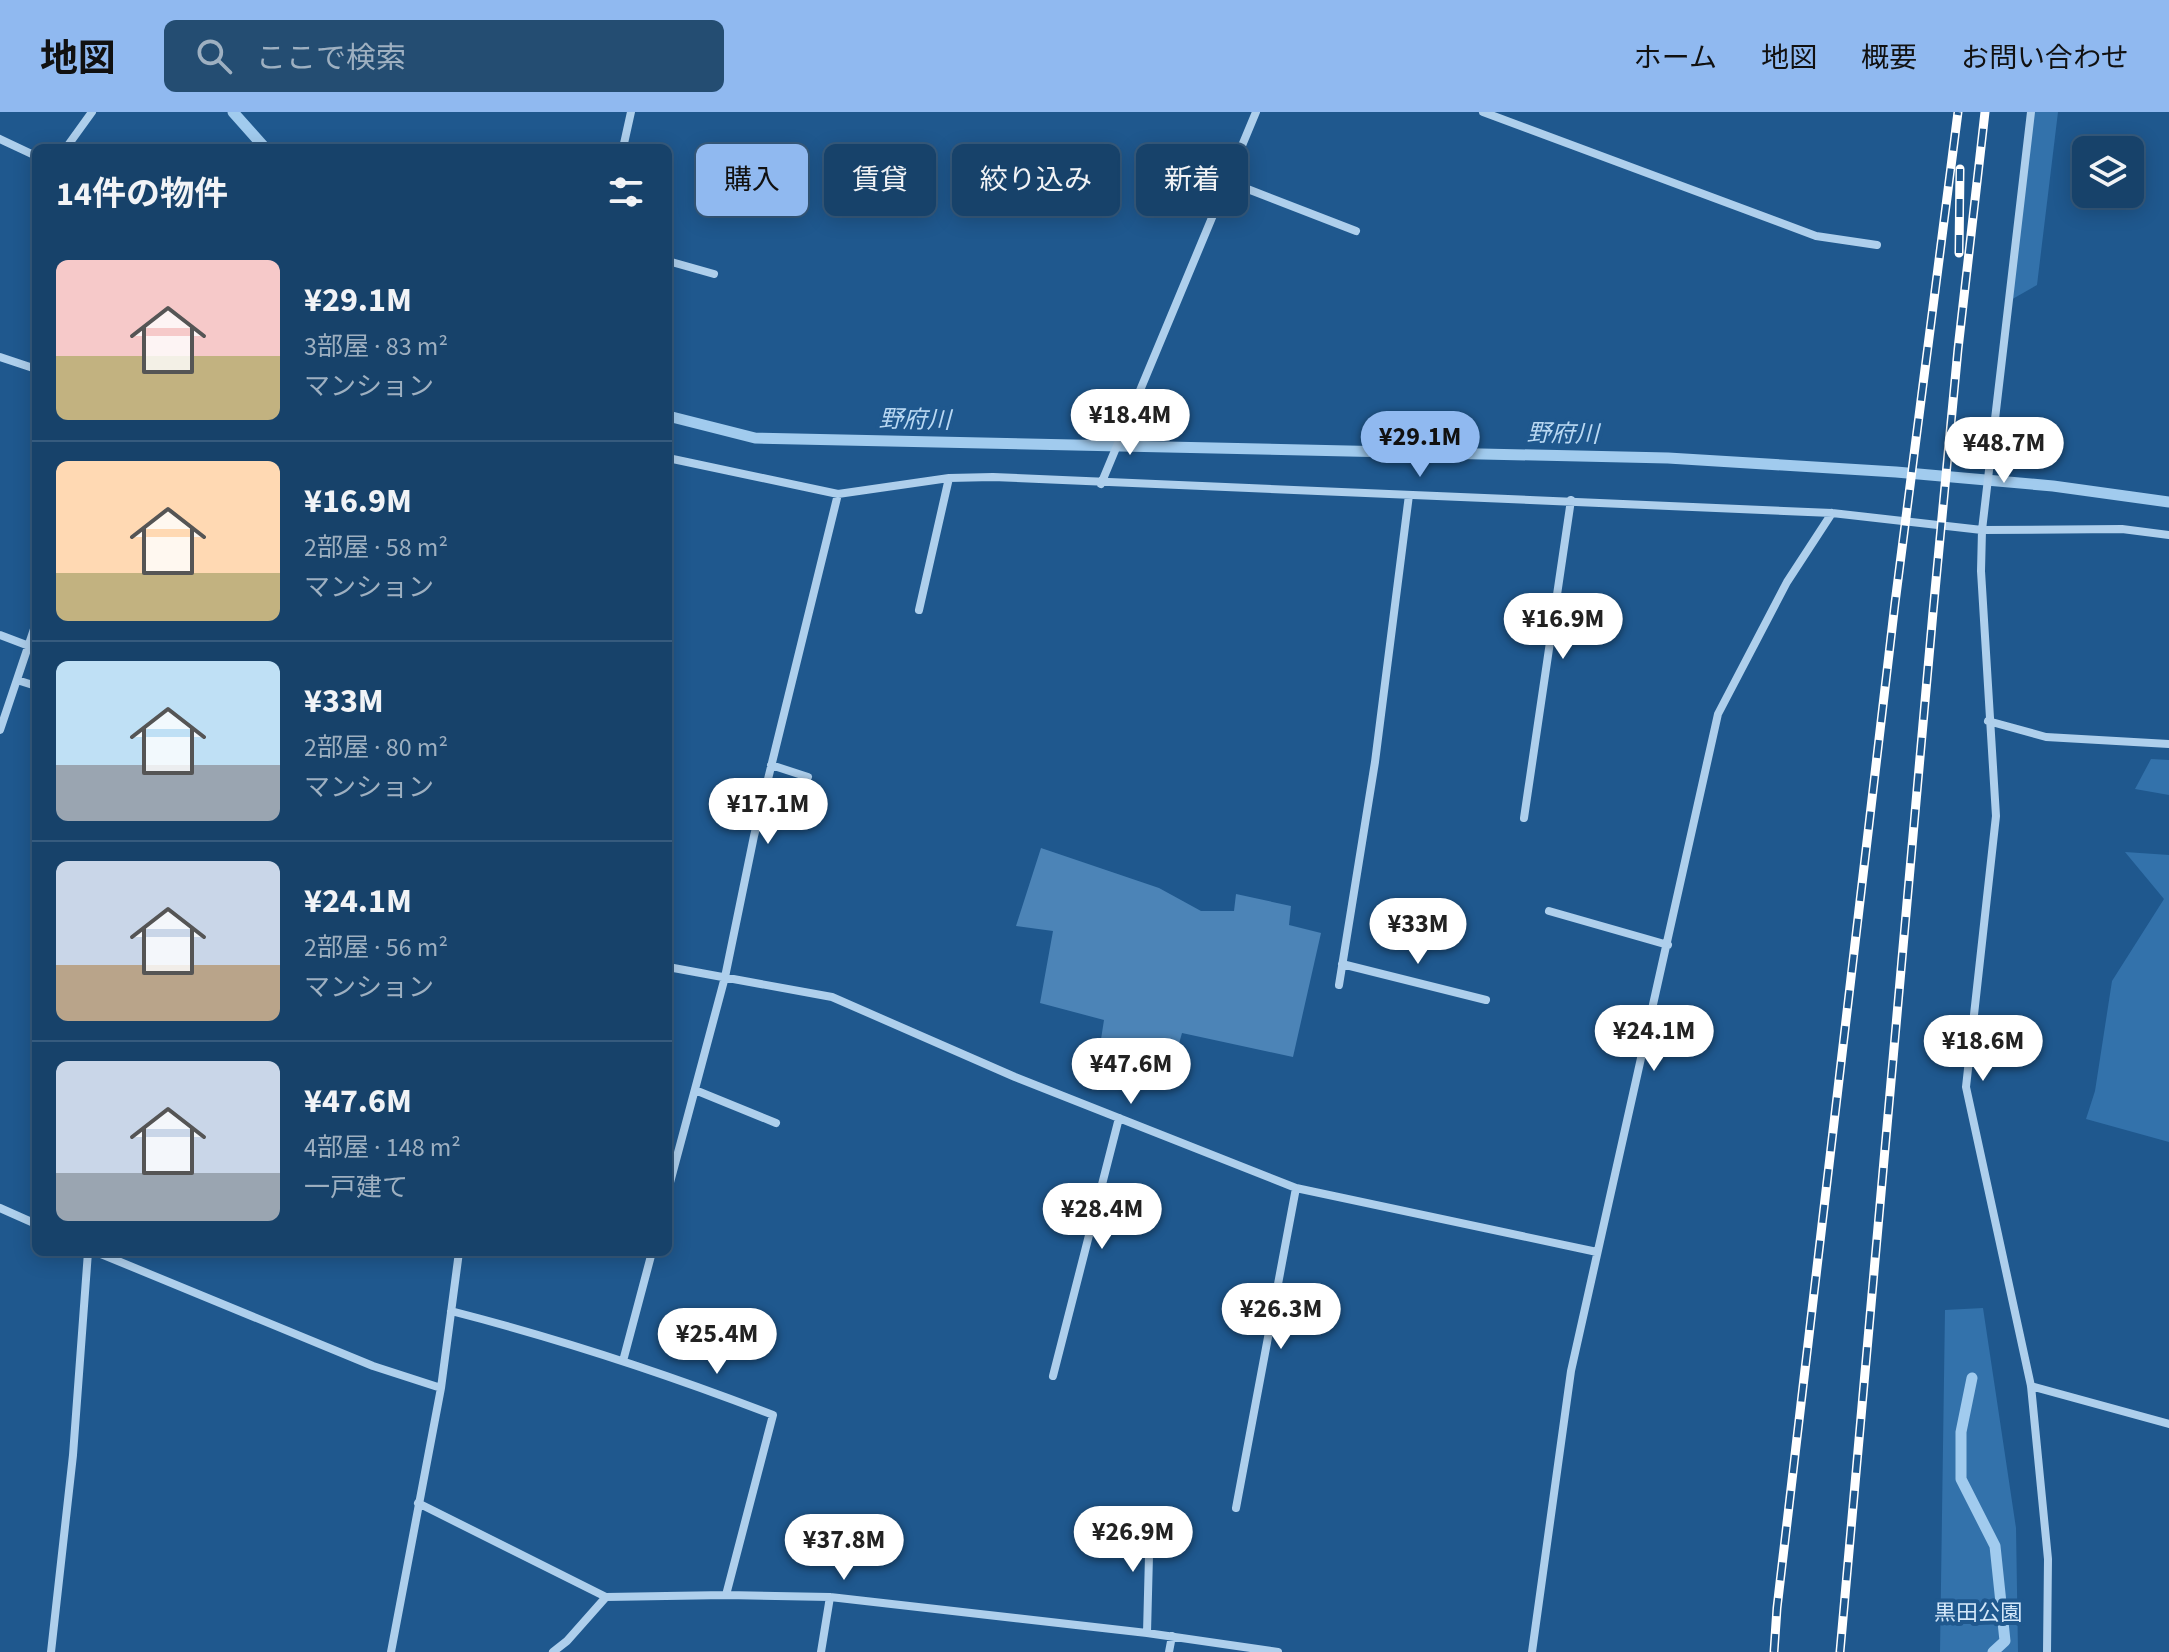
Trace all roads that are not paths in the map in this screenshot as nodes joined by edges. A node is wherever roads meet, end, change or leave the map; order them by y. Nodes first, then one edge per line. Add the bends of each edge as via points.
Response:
1 (92, 112) edge
2 (631, 112) edge
3 (1256, 112) edge
4 (1483, 112) edge
5 (2031, 112) edge
6 (0, 139) edge
7 (69, 144) edge
8 (624, 144) edge
9 (1243, 144) edge
10 (32, 154) edge
11 (1248, 189) edge
12 (1212, 216) edge
13 (1356, 231) dead end
14 (1877, 245) dead end
15 (672, 262) edge
16 (714, 274) dead end
17 (0, 357) edge
18 (32, 368) edge
19 (672, 459) edge
20 (949, 478) junction
21 (1101, 484) junction
22 (838, 494) junction
23 (1409, 495) junction
24 (1571, 500) junction
25 (1832, 513) junction
26 (1982, 530) junction
27 (2169, 535) edge
28 (919, 610) dead end
29 (0, 635) edge
30 (32, 636) edge
31 (29, 646) junction
32 (17, 680) junction
33 (32, 685) edge
34 (1988, 721) junction
35 (0, 730) edge
36 (2169, 744) edge
37 (771, 765) junction
38 (808, 777) dead end
39 (1524, 818) dead end
40 (1549, 911) dead end
41 (1668, 945) junction
42 (1342, 964) junction
43 (672, 968) edge
44 (725, 977) junction
45 (1339, 985) dead end
46 (1486, 1000) dead end
47 (695, 1090) junction
48 (1119, 1118) junction
49 (776, 1123) dead end
50 (672, 1175) edge
51 (1296, 1188) junction
52 (0, 1208) edge
53 (32, 1222) edge
54 (1597, 1252) junction
55 (88, 1256) edge
56 (106, 1256) edge
57 (458, 1256) edge
58 (651, 1256) edge
59 (451, 1311) junction
60 (623, 1361) junction
61 (1053, 1376) dead end
62 (2031, 1386) junction
63 (441, 1388) junction
64 (2169, 1424) edge
65 (418, 1503) junction
66 (1236, 1508) dead end
67 (1150, 1517) dead end
68 (726, 1595) junction
69 (606, 1597) junction
70 (830, 1597) junction
71 (1147, 1633) junction
72 (1172, 1636) junction
73 (51, 1652) edge
74 (391, 1652) edge
75 (553, 1652) edge
76 (821, 1652) edge
77 (1169, 1652) edge
78 (1278, 1652) edge
79 (1532, 1652) edge
80 (2047, 1652) edge

1 - 7 street
2 - 8 street
3 - 9 street
4 - 14 street via 1816,236
5 - 26 street
6 - 10 street
11 - 13 street
12 - 21 street
15 - 16 street
17 - 18 street
19 - 22 street
20 - 21 street
20 - 22 street
20 - 28 street
21 - 23 street
22 - 37 street
23 - 24 street
23 - 42 street via 1375,762
24 - 25 street
24 - 39 street
25 - 26 street
25 - 41 street via 1787,582 1718,714
26 - 27 street via 2122,529
26 - 34 street
29 - 31 street
30 - 31 street
31 - 32 street
32 - 33 street
32 - 35 street
34 - 36 street via 2046,737
34 - 62 street via 1996,816 1966,1087
37 - 38 street
37 - 44 street
40 - 41 street
41 - 54 street
42 - 45 street
42 - 46 street
43 - 44 street
44 - 47 street
44 - 48 street via 832,997
47 - 49 street
47 - 50 street
48 - 51 street
48 - 61 street
51 - 54 street
51 - 66 street
52 - 53 street
54 - 79 street via 1571,1371
55 - 73 street
56 - 63 street via 373,1366
57 - 59 street
58 - 60 street
59 - 60 street
59 - 63 street
60 - 68 street via 773,1415
62 - 64 street
62 - 80 street via 2048,1559
63 - 65 street
65 - 69 street
65 - 74 street
67 - 71 street
68 - 69 street
68 - 70 street
69 - 75 street
70 - 71 street
70 - 76 street
71 - 72 street
72 - 77 street
72 - 78 street

